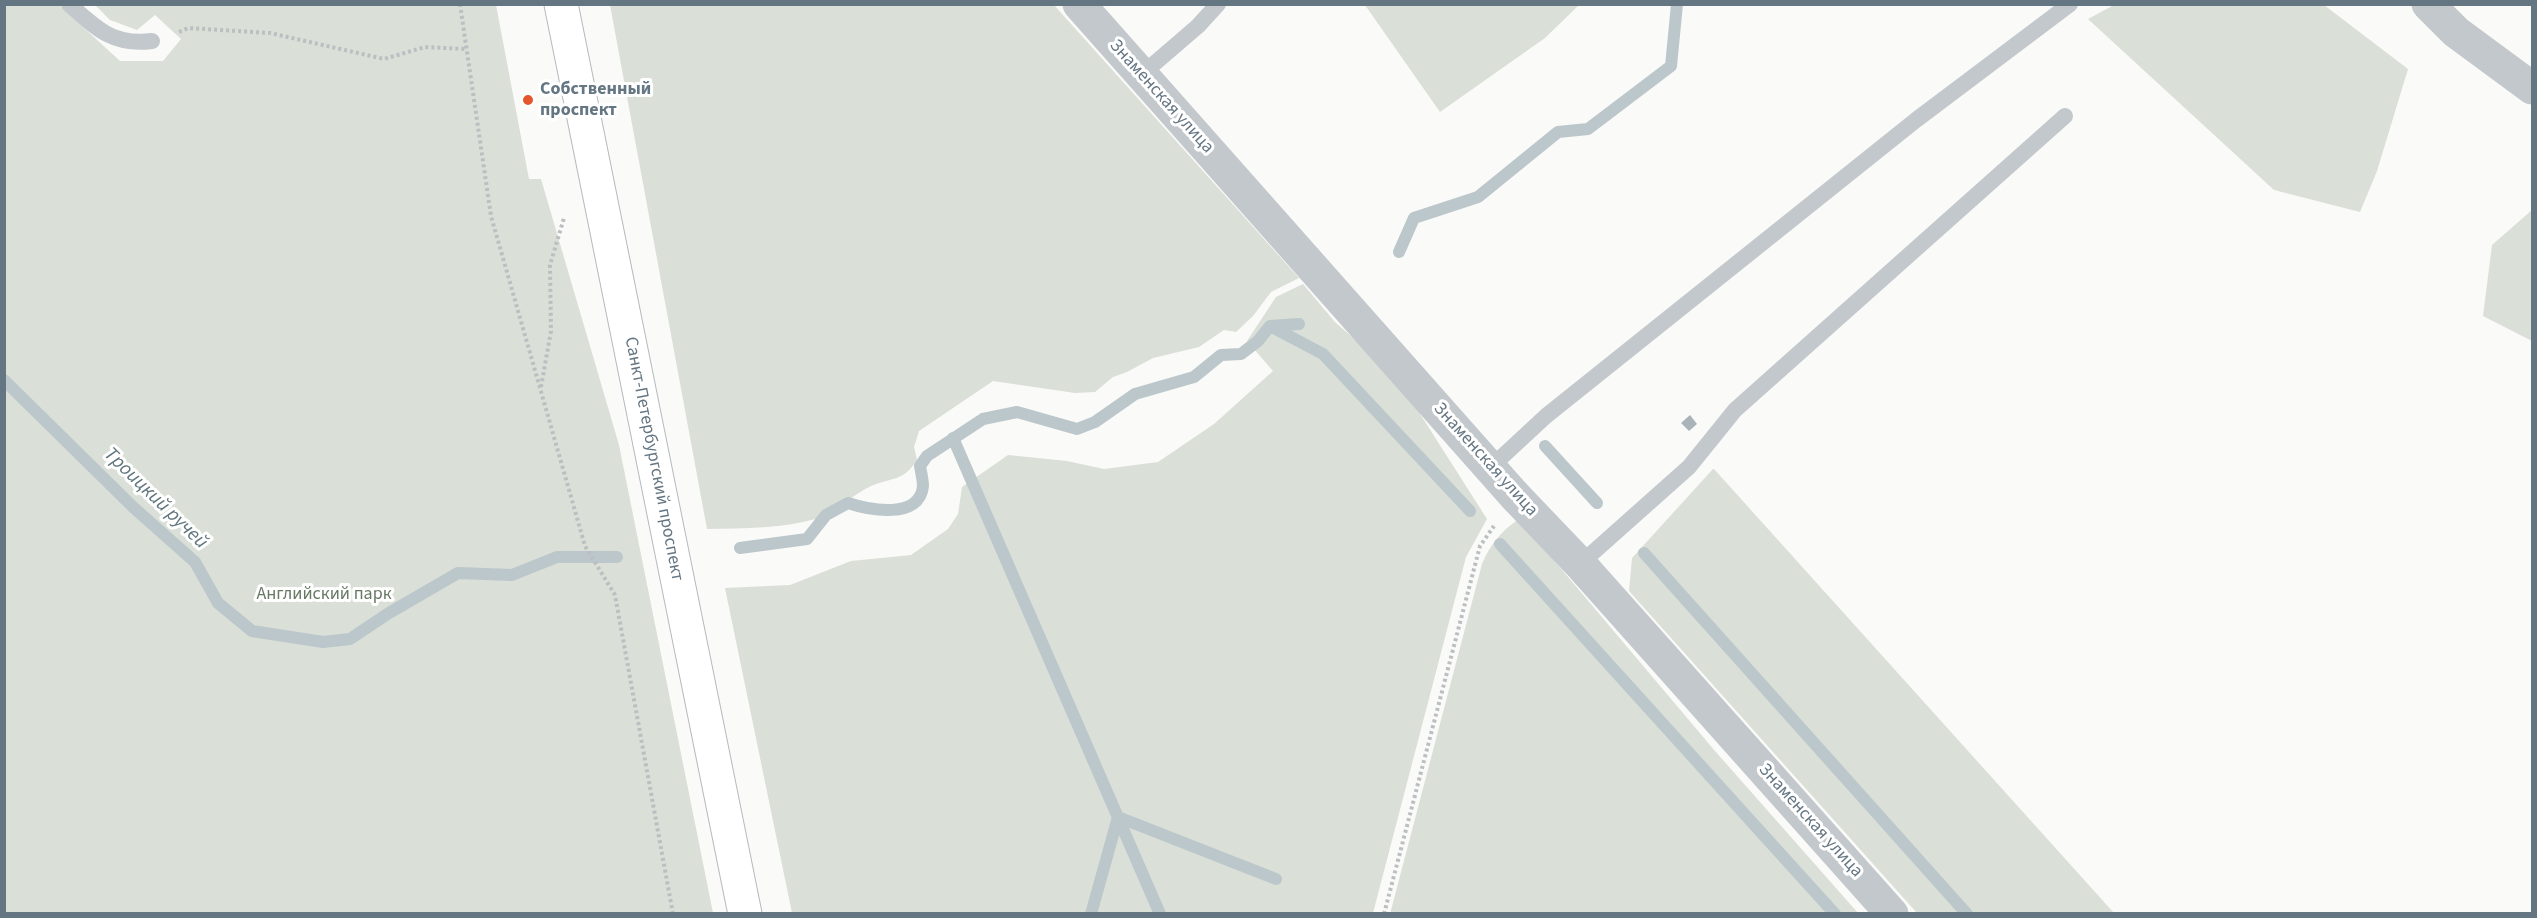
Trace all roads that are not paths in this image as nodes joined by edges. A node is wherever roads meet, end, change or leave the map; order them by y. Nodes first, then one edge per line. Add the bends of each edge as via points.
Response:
1 (69, 4) edge
2 (561, 4) edge
3 (1079, 4) edge
4 (1218, 4) edge
5 (2070, 4) edge
6 (2428, 4) edge
7 (152, 40) road end
8 (1141, 75) junction
9 (2532, 88) edge
10 (2065, 116) dead end
11 (1491, 467) junction
12 (1580, 564) junction
13 (745, 914) edge
14 (1892, 914) edge

1 - 7 lane via 100,32 132,43
2 - 13 main road, Санкт-Петербургский проспект
3 - 8 street, Знаменская улица
4 - 8 lane
5 - 11 lane via 1916,120 1546,416
6 - 9 street via 2456,32
8 - 11 street, Знаменская улица
10 - 12 lane via 1735,410 1689,467
11 - 12 street, Знаменская улица
12 - 14 street, Знаменская улица

